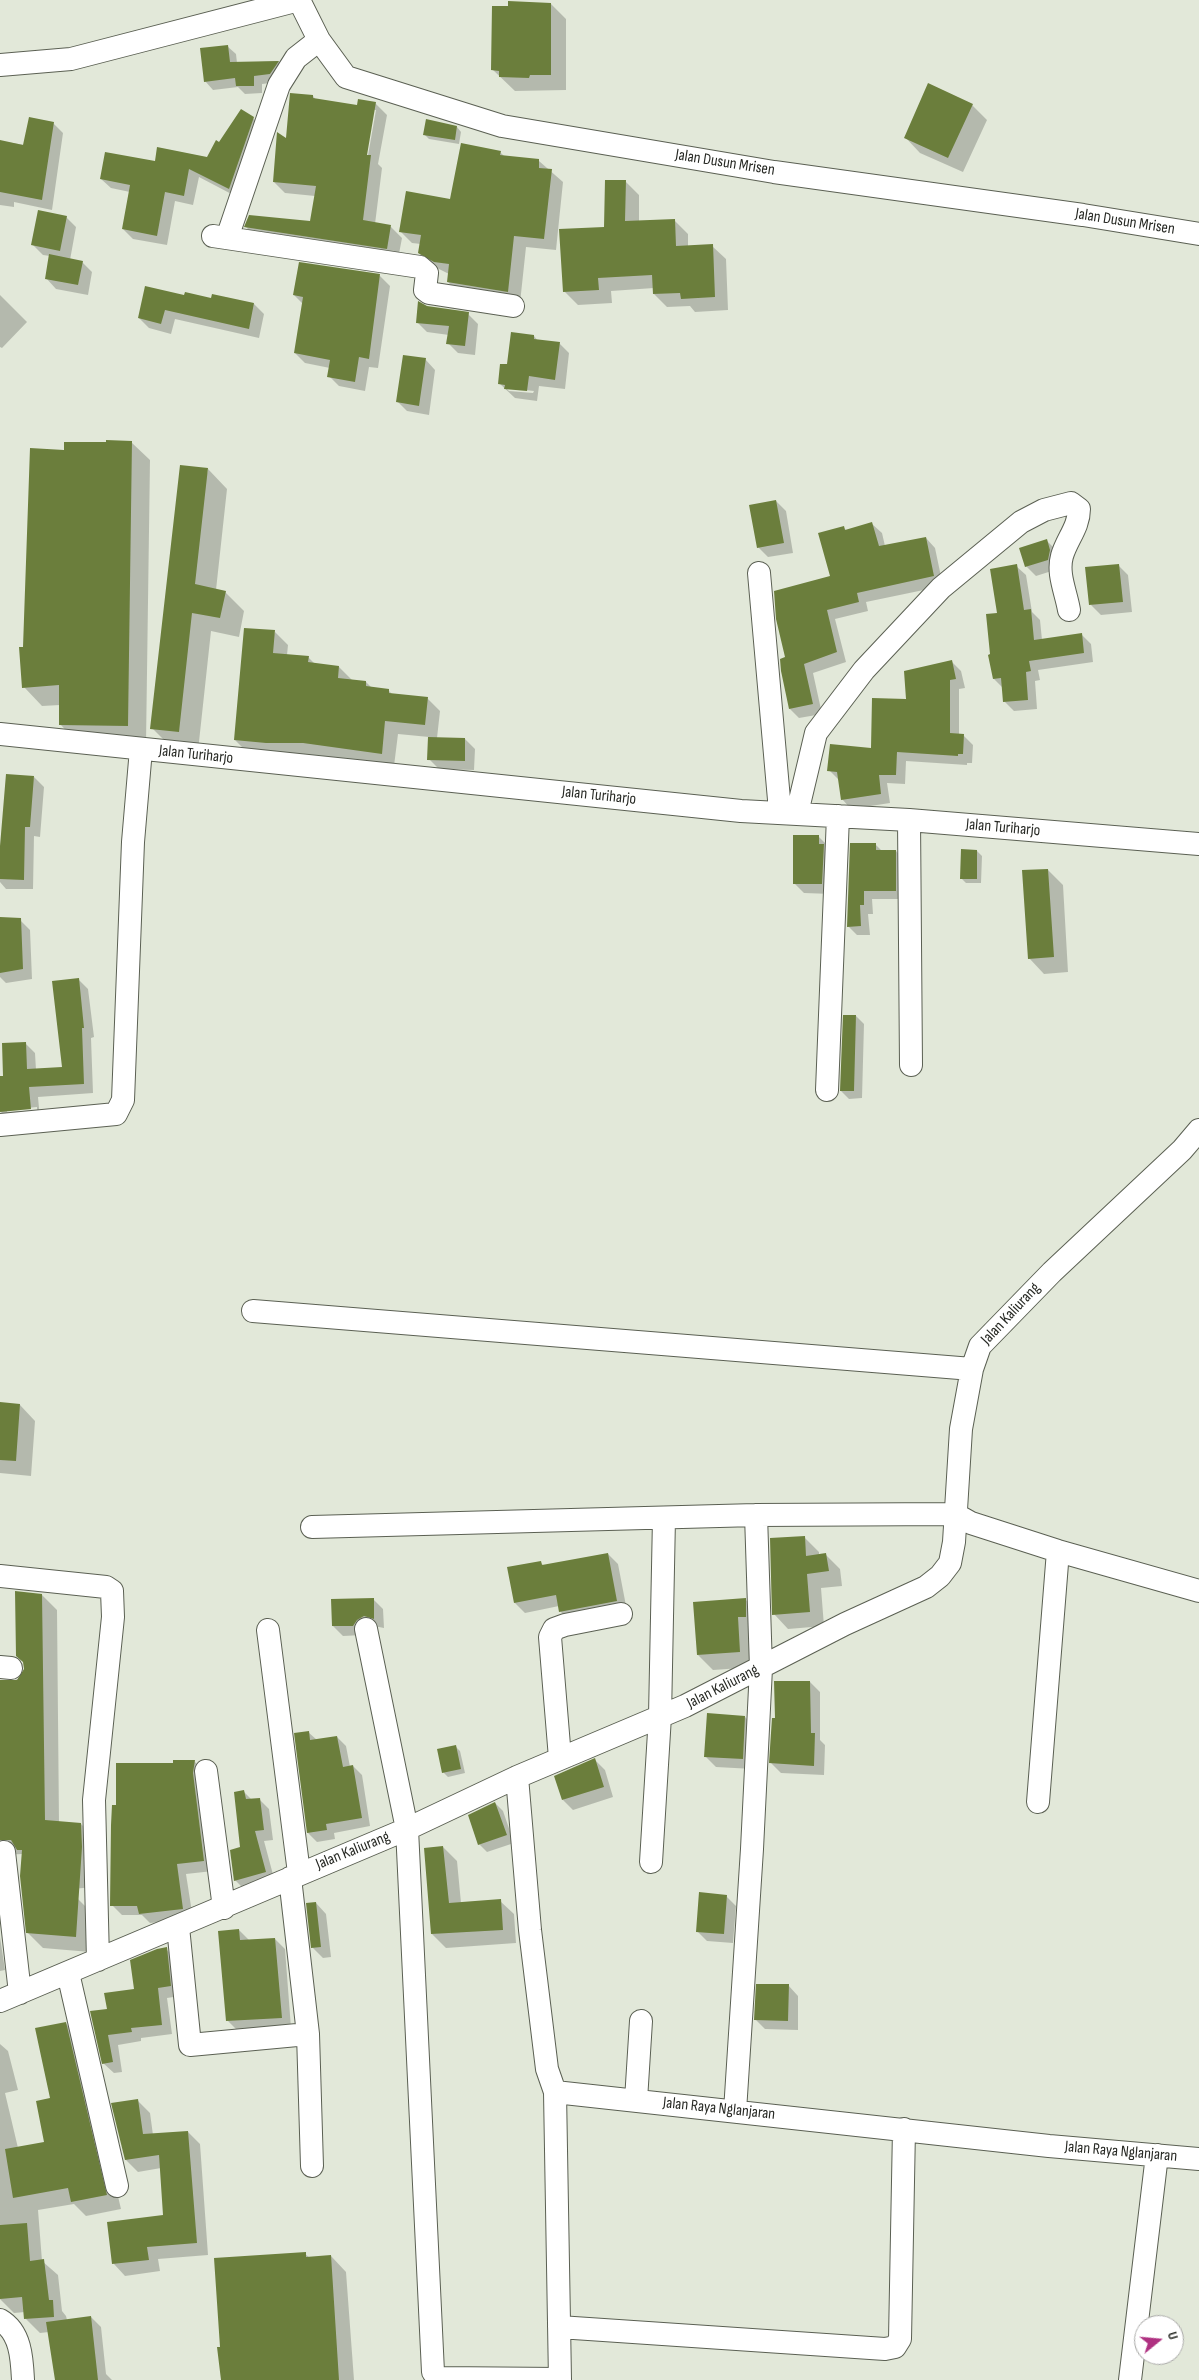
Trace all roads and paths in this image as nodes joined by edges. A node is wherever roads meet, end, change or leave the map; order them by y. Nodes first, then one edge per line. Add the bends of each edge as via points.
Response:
1 (299, 0) edge
2 (319, 40) junction
3 (0, 65) edge
4 (1199, 234) edge
5 (513, 306) dead end
6 (759, 573) dead end
7 (1070, 610) dead end
8 (0, 734) edge
9 (141, 749) junction
10 (789, 812) junction
11 (838, 816) junction
12 (909, 820) junction
13 (1199, 844) edge
14 (911, 1065) dead end
15 (827, 1090) dead end
16 (0, 1125) edge
17 (1199, 1130) edge
18 (1190, 1150) edge
19 (253, 1311) dead end
20 (972, 1369) junction
21 (955, 1514) junction
22 (756, 1515) junction
23 (664, 1518) junction
24 (312, 1527) dead end
25 (1058, 1551) junction
26 (0, 1576) edge
27 (1199, 1590) edge
28 (621, 1614) dead end
29 (366, 1629) dead end
30 (268, 1630) dead end
31 (760, 1668) junction
32 (660, 1716) junction
33 (560, 1758) junction
34 (206, 1771) dead end
35 (517, 1777) junction
36 (1038, 1802) dead end
37 (407, 1829) junction
38 (4, 1852) dead end
39 (651, 1862) dead end
40 (295, 1876) junction
41 (224, 1908) junction
42 (178, 1927) junction
43 (98, 1960) junction
44 (68, 1973) junction
45 (10, 1997) edge
46 (641, 2021) dead end
47 (308, 2034) junction
48 (555, 2092) junction
49 (636, 2100) junction
50 (735, 2111) junction
51 (904, 2129) junction
52 (1157, 2154) junction
53 (1199, 2159) edge
54 (312, 2166) dead end
55 (117, 2186) dead end
56 (0, 2320) edge
57 (559, 2326) junction
58 (560, 2379) edge
59 (23, 2380) edge
60 (1130, 2380) edge

1 - 2 street, Jalan Dusun Mrisen
1 - 3 street via 71,59
2 - 4 street, Jalan Dusun Mrisen via 346,77 502,126 774,172
2 - 5 street via 296,58 279,85 220,237 420,267 427,273 426,290 429,293
6 - 10 street
7 - 10 street via 1060,572 1062,556 1079,520 1079,509 1071,503 1044,510 1020,522 940,588 864,670 816,733
8 - 9 street, Jalan Turiharjo
9 - 10 street, Jalan Turiharjo via 741,811
9 - 16 street via 133,842 123,1100 120,1109 116,1114
10 - 11 street, Jalan Turiharjo
11 - 12 street, Jalan Turiharjo
11 - 15 street
12 - 13 street, Jalan Turiharjo
12 - 14 street
17 - 18 street, Jalan Kaliurang
18 - 20 street, Jalan Kaliurang via 991,1332 980,1346
19 - 20 street
20 - 21 street, Jalan Kaliurang via 961,1429
21 - 22 street
21 - 25 street via 971,1523
21 - 31 street, Jalan Kaliurang via 950,1563 940,1576 926,1587
22 - 23 street
22 - 31 street
23 - 24 street
23 - 32 street
25 - 27 street
25 - 36 street
26 - 43 street via 106,1587 112,1591 113,1617 94,1800
28 - 33 street via 565,1625 554,1629 550,1637
29 - 37 street
30 - 40 street
31 - 32 street, Jalan Kaliurang
31 - 50 street
32 - 33 street, Jalan Kaliurang
32 - 39 street
33 - 35 street, Jalan Kaliurang
34 - 41 street
35 - 37 street, Jalan Kaliurang
35 - 48 street via 547,2069
37 - 40 street, Jalan Kaliurang
37 - 58 street via 433,2372 438,2378
38 - 45 street
40 - 41 street, Jalan Kaliurang
40 - 47 street
41 - 42 street, Jalan Kaliurang
42 - 43 street, Jalan Kaliurang
42 - 47 street via 190,2045
43 - 44 street, Jalan Kaliurang
44 - 45 street, Jalan Kaliurang
44 - 55 street
46 - 49 street
47 - 54 street
48 - 49 street, Jalan Raya Nglanjaran
48 - 57 street
49 - 50 street, Jalan Raya Nglanjaran
50 - 51 street, Jalan Raya Nglanjaran
51 - 52 street, Jalan Raya Nglanjaran via 1049,2146
51 - 57 street via 900,2339 895,2347 885,2349
52 - 53 street, Jalan Raya Nglanjaran
52 - 60 street
56 - 59 street via 16,2336
57 - 58 street

